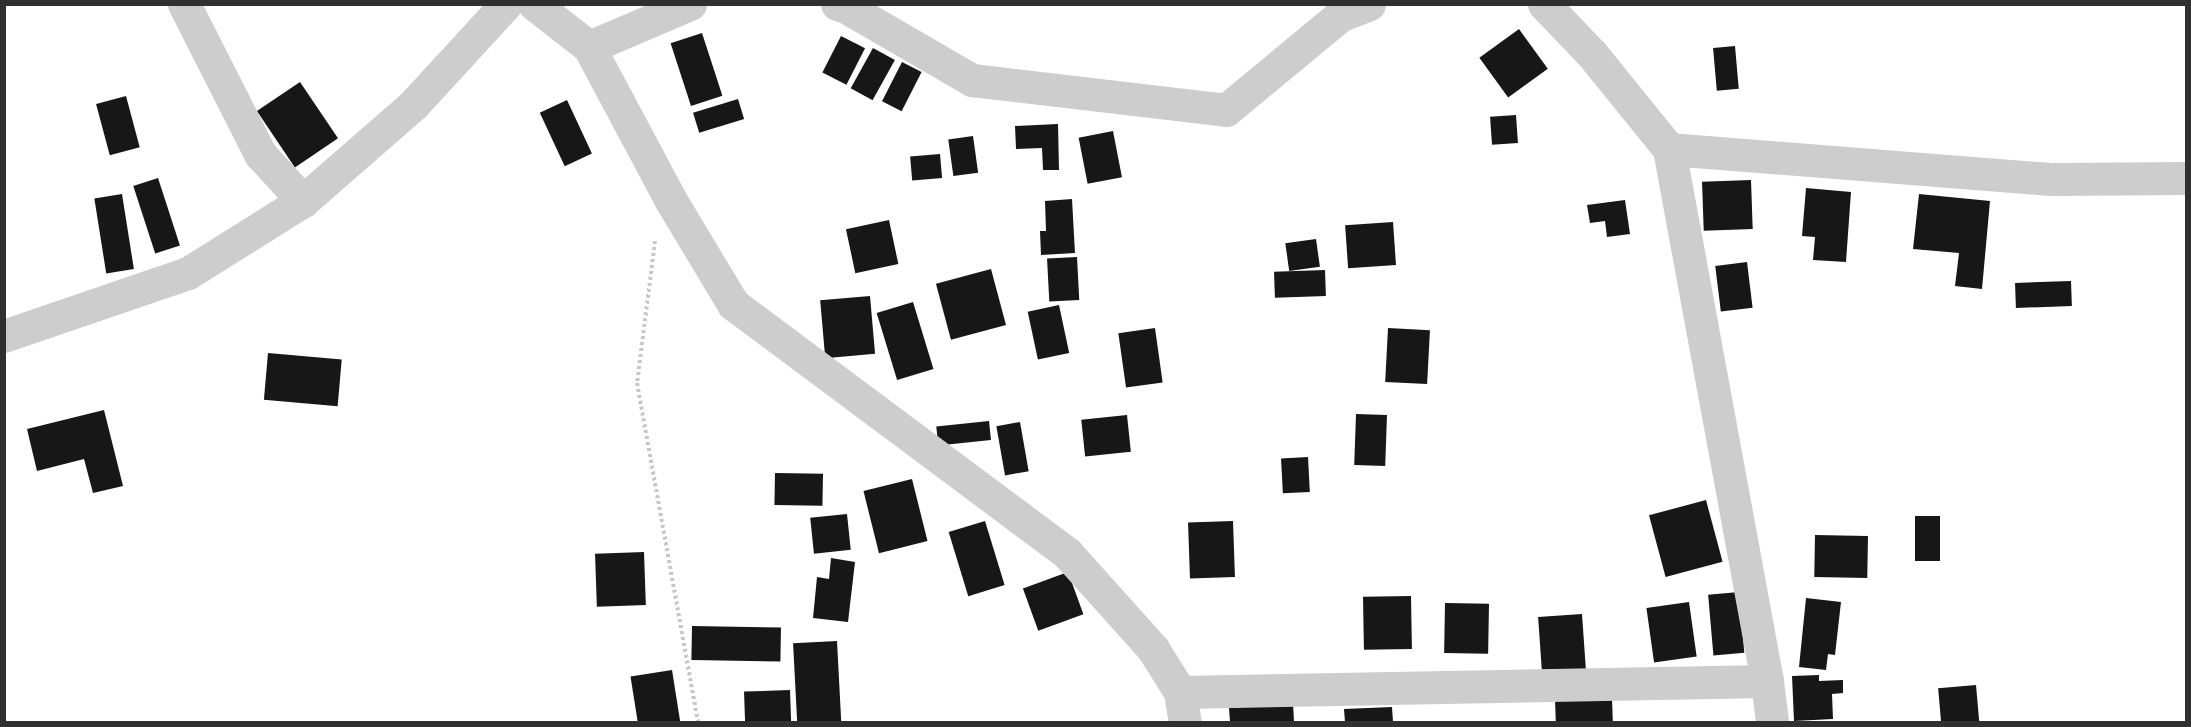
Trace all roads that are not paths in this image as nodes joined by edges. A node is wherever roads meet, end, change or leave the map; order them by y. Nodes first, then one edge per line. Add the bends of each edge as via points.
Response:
1 (184, 4) edge
2 (506, 4) edge
3 (534, 4) edge
4 (690, 4) edge
5 (837, 4) edge
6 (1369, 4) edge
7 (1544, 4) edge
8 (589, 47) junction
9 (1669, 149) junction
10 (2187, 178) edge
11 (303, 201) junction
12 (4, 336) edge
13 (1767, 681) junction
14 (1182, 707) edge
15 (1772, 723) edge

1 - 11 street via 260,154
2 - 11 street via 414,104
3 - 8 street
4 - 8 street
5 - 6 street via 972,80 1226,110 1341,15
7 - 9 street via 1592,54
8 - 14 street via 670,199 733,304 1067,553 1153,649
9 - 10 street via 2050,179
9 - 13 street
11 - 12 street via 188,273
13 - 14 street
13 - 15 street

